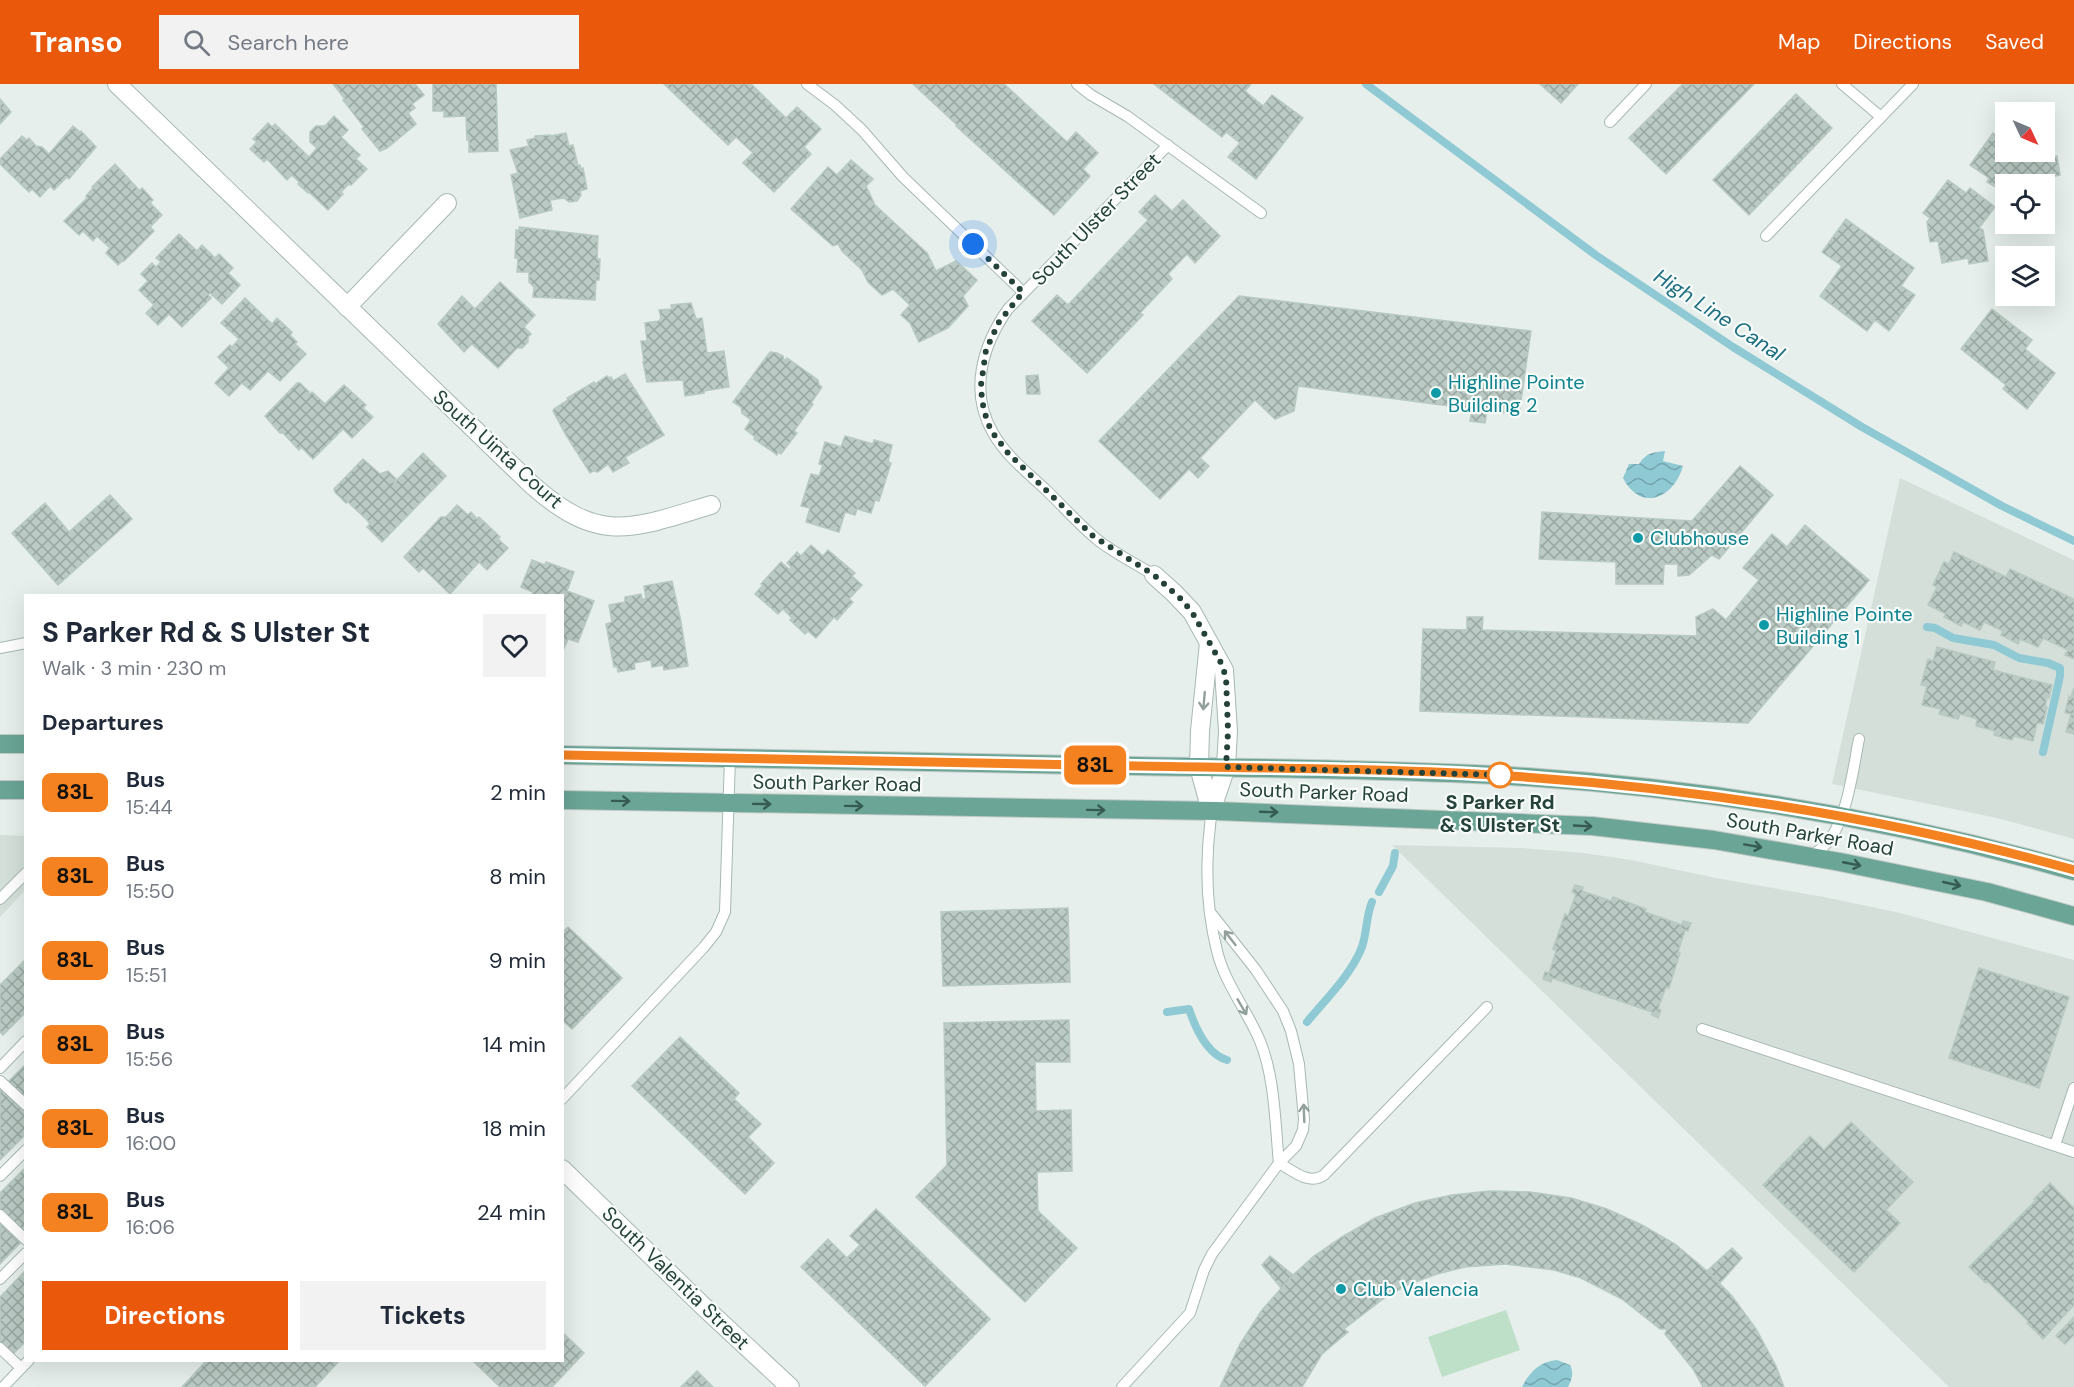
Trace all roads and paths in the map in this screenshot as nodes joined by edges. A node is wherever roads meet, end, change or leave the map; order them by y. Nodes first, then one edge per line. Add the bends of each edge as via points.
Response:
1 (117, 84) edge
2 (807, 84) edge
3 (1077, 84) edge
4 (1646, 84) edge
5 (1842, 84) edge
6 (1913, 84) edge
7 (1881, 117) junction
8 (1610, 122) dead end
9 (1168, 145) junction
10 (447, 203) dead end
11 (1261, 213) dead end
12 (1766, 236) dead end
13 (1023, 292) junction
14 (347, 307) junction
15 (711, 505) dead end
16 (1154, 575) joint
17 (24, 643) edge
18 (1209, 643) junction
19 (0, 648) edge
20 (1859, 739) dead end
21 (0, 744) edge
22 (24, 744) edge
23 (564, 755) edge
24 (730, 758) junction
25 (1199, 767) junction
26 (1226, 767) junction
27 (0, 790) edge
28 (24, 790) edge
29 (564, 800) edge
30 (729, 803) junction
31 (1211, 811) junction
32 (1842, 817) junction
33 (1809, 856) junction
34 (2074, 870) edge
35 (24, 875) edge
36 (0, 899) edge
37 (1210, 912) junction
38 (2074, 916) edge
39 (1487, 1007) dead end
40 (1702, 1029) dead end
41 (24, 1043) edge
42 (0, 1068) edge
43 (0, 1081) edge
44 (2074, 1088) edge
45 (564, 1097) edge
46 (24, 1103) edge
47 (2055, 1145) junction
48 (24, 1152) edge
49 (2074, 1152) edge
50 (1279, 1163) junction
51 (564, 1171) edge
52 (0, 1176) edge
53 (0, 1215) edge
54 (24, 1238) edge
55 (24, 1255) edge
56 (0, 1279) edge
57 (0, 1348) edge
58 (25, 1364) edge
59 (3, 1387) edge
60 (790, 1387) edge
61 (1122, 1387) edge

1 - 14 street, South Uinta Court
2 - 13 lane, South Ulster Street via 862,130 903,177
3 - 9 lane, South Ulster Street
4 - 8 lane
5 - 7 lane
6 - 7 lane
7 - 12 lane
9 - 11 lane, South Ulster Street
9 - 13 lane, South Ulster Street
10 - 14 street
13 - 16 lane, South Ulster Street via 999,322 986,350 982,401 992,432 1093,536
14 - 15 street, South Uinta Court via 532,485 574,516 601,526 630,527
16 - 18 street, South Ulster Street via 1192,612
17 - 19 lane
18 -> 25 street
18 - 26 street, South Ulster Street via 1226,677
20 - 32 lane
21 - 22 main road
23 - 24 main road, South Parker Road
24 - 25 main road, South Parker Road
24 - 30 lane
25 - 26 main road, South Parker Road
25 - 31 street
26 - 31 street, South Ulster Street
26 - 32 main road, South Parker Road via 1426,772 1605,784
27 - 28 main road
29 -> 30 main road, South Parker Road
30 -> 31 main road, South Parker Road
30 - 45 lane via 725,912 720,926
31 -> 33 main road, South Parker Road via 1592,826
31 - 37 lane via 1207,868
32 - 33 lane via 1826,846
32 - 34 main road, South Parker Road
33 -> 38 main road, South Parker Road via 1949,884
35 - 36 lane
37 -> 50 lane via 1223,971 1265,1056
50 -> 37 lane via 1296,1146 1305,1119 1295,1047 1274,997
39 - 50 lane via 1320,1178 1305,1178
40 - 47 lane
41 - 42 lane
43 - 46 lane
44 - 47 lane
47 - 49 lane
48 - 52 lane
50 - 61 lane via 1212,1254 1190,1313
51 - 60 street, South Valentia Street
53 - 54 lane
55 - 56 lane
57 - 58 lane
58 - 59 lane

